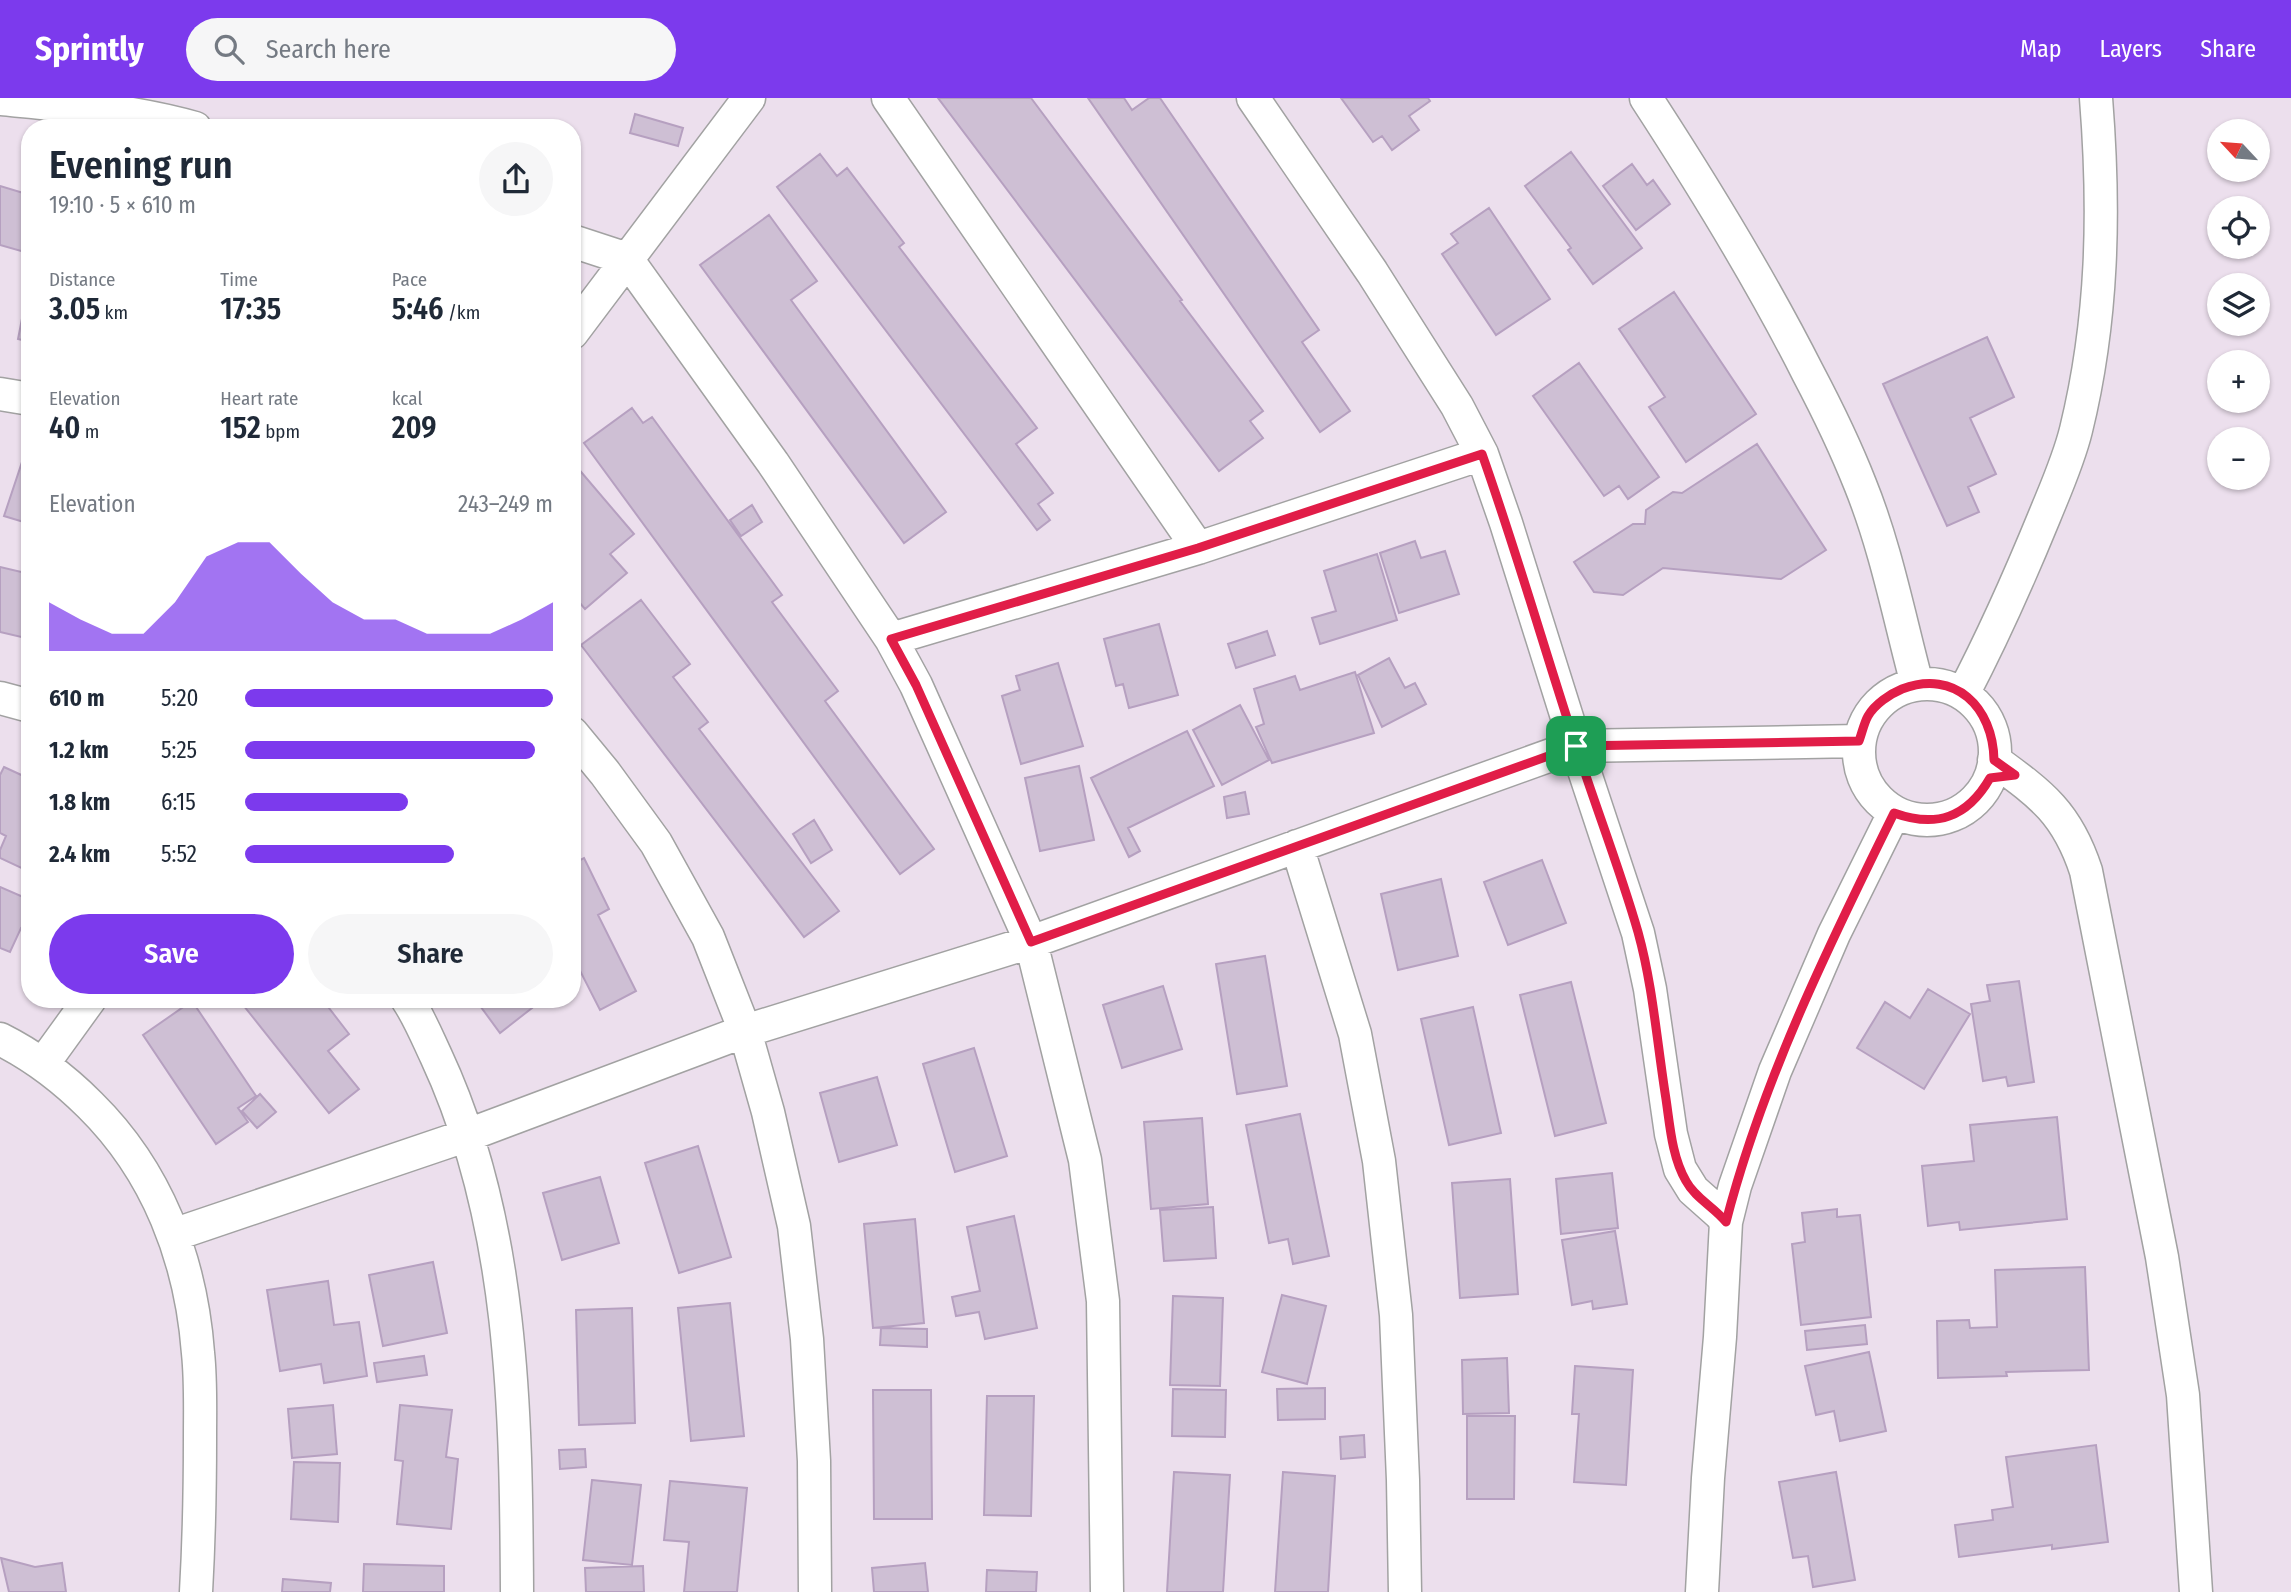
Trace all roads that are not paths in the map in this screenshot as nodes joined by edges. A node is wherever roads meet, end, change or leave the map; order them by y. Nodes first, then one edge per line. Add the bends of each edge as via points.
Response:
1 (749, 98) edge
2 (888, 98) edge
3 (1253, 98) edge
4 (1646, 98) edge
5 (2096, 98) edge
6 (0, 99) edge
7 (144, 107) edge
8 (173, 119) edge
9 (581, 244) edge
10 (626, 259) junction
11 (581, 321) edge
12 (0, 394) edge
13 (21, 398) edge
14 (1482, 454) junction
15 (1198, 548) junction
16 (891, 639) junction
17 (1917, 684) junction
18 (1963, 694) junction
19 (0, 698) edge
20 (21, 704) edge
21 (1859, 741) junction
22 (581, 744) edge
23 (1576, 746) junction
24 (2000, 771) junction
25 (1894, 813) junction
26 (1297, 846) junction
27 (1031, 942) junction
28 (83, 1008) edge
29 (412, 1008) edge
30 (745, 1031) junction
31 (0, 1039) edge
32 (43, 1064) junction
33 (468, 1135) junction
34 (1726, 1222) junction
35 (173, 1235) junction
36 (196, 1592) edge
37 (517, 1592) edge
38 (815, 1592) edge
39 (1107, 1592) edge
40 (1405, 1592) edge
41 (1702, 1592) edge
42 (2196, 1592) edge

1 - 10 street
2 - 15 street
3 - 14 street via 1372,272
4 - 17 street via 1748,263 1835,425 1879,535
5 - 18 street via 2102,238 2090,368 2054,492 2026,563
6 - 7 street
7 - 8 street
9 - 10 street
10 - 11 street
10 - 16 street via 773,463
12 - 13 street
14 - 15 street
14 - 23 street
15 - 16 street
16 - 27 street
17 - 18 street via 1941,684
17 - 21 street via 1890,694 1869,714
18 - 24 street via 1988,722
19 - 20 street
21 - 23 street
21 - 25 street via 1860,769 1872,795
22 - 30 street via 656,843 708,937
23 - 26 street
23 - 34 street via 1638,933 1680,1169 1693,1190
24 - 25 street via 1966,808 1949,816 1931,821
24 - 42 street via 2043,798 2064,821 2086,871 2162,1257 2183,1395
25 - 34 street via 1834,934 1775,1071
26 - 27 street
26 - 40 street via 1355,1034 1379,1161 1396,1315
27 - 30 street
27 - 39 street via 1085,1160 1103,1301
28 - 32 street
29 - 33 street
30 - 33 street
30 - 38 street via 795,1238 814,1461
31 - 32 street
32 - 35 street via 69,1084 124,1142 160,1199
33 - 35 street
33 - 37 street via 492,1227 507,1327 517,1462
34 - 41 street
35 - 36 street via 186,1276 198,1352

